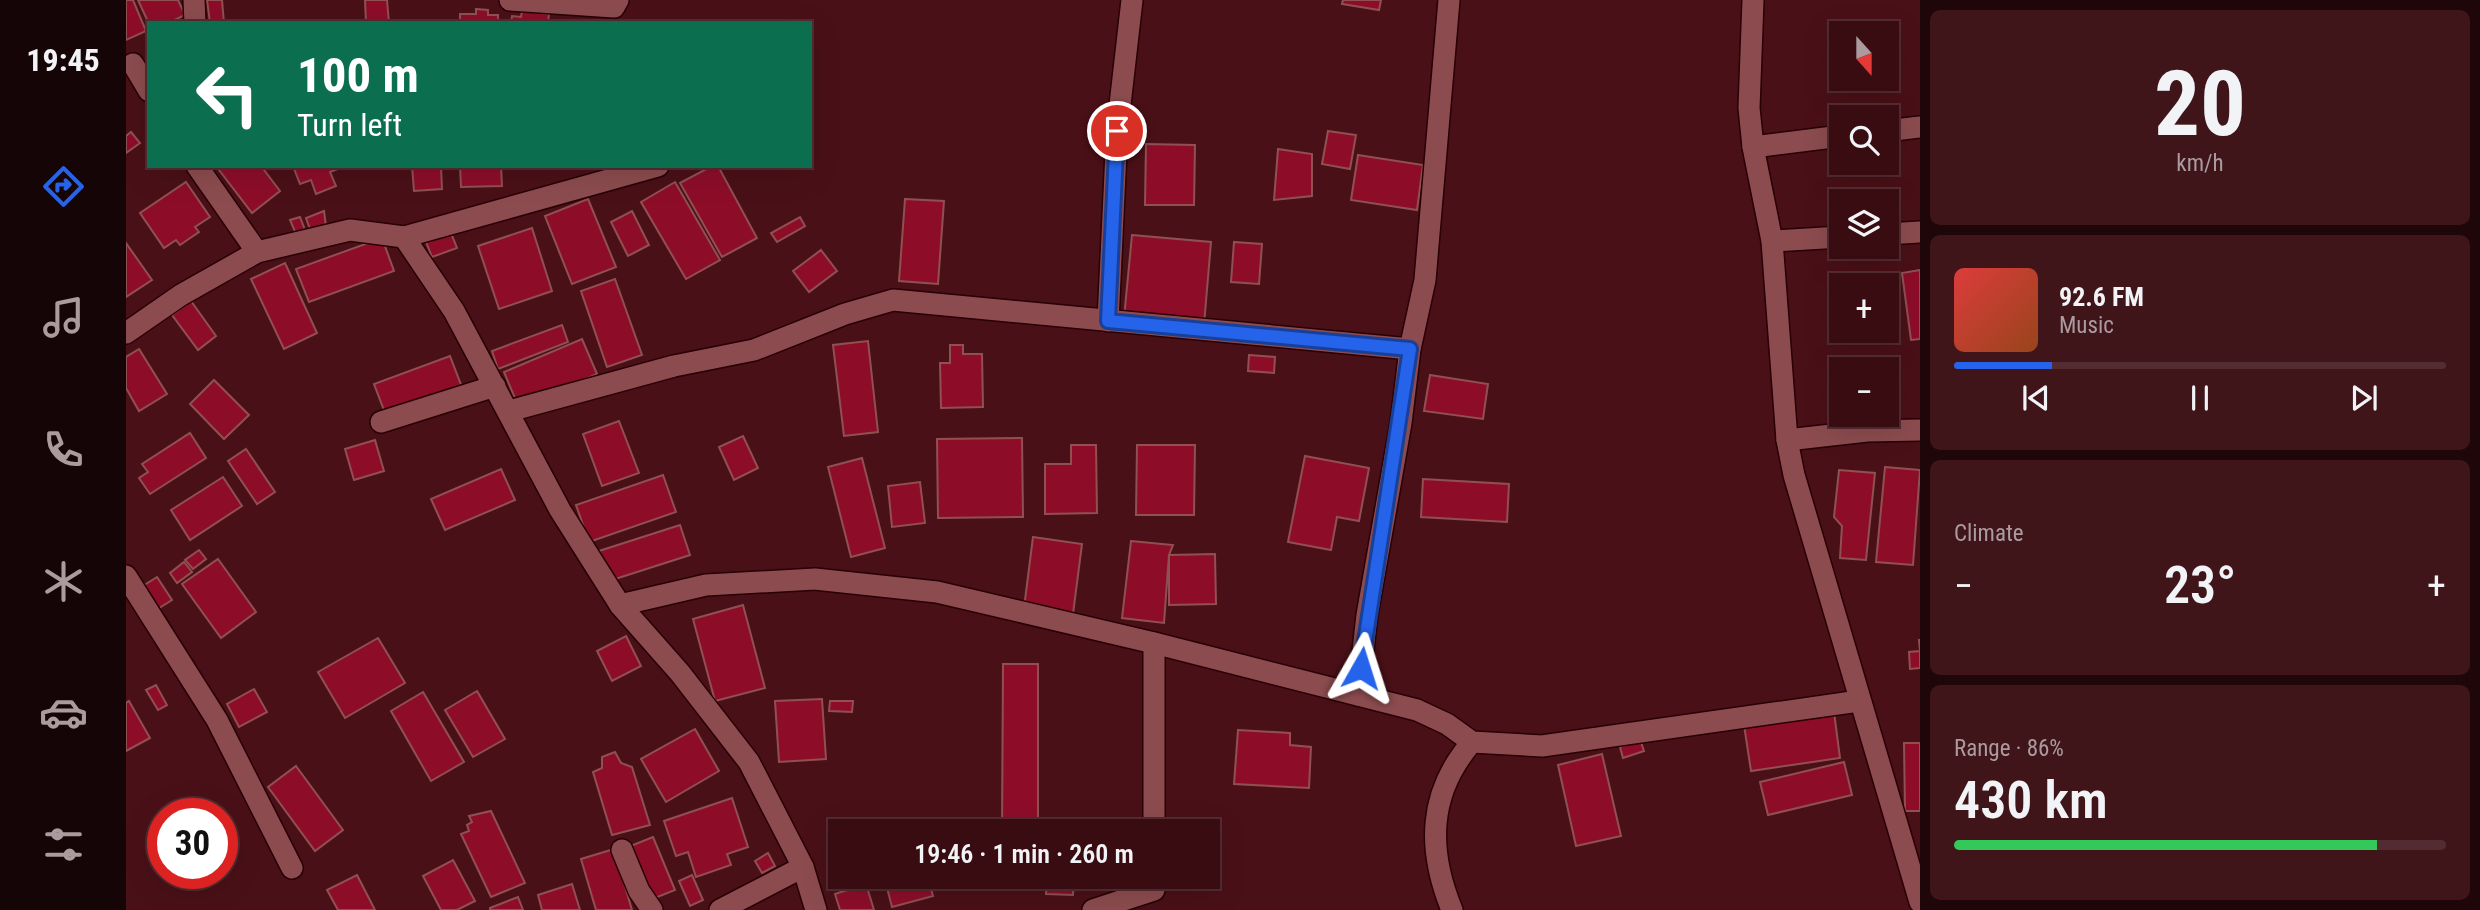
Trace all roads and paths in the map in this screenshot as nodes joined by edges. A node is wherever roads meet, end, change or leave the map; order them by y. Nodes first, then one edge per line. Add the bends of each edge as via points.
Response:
1 (194, 0) edge
2 (510, 0) edge
3 (618, 0) edge
4 (1132, 0) edge
5 (1449, 0) edge
6 (1753, 0) edge
7 (195, 21) edge
8 (136, 62) edge
9 (147, 87) edge
10 (1920, 127) edge
11 (1899, 129) edge
12 (1829, 138) edge
13 (1753, 147) junction
14 (198, 168) edge
15 (651, 168) edge
16 (1920, 232) edge
17 (1899, 233) edge
18 (404, 237) junction
19 (1829, 238) edge
20 (1772, 241) junction
21 (257, 252) junction
22 (1108, 321) junction
23 (126, 333) edge
24 (1410, 349) junction
25 (495, 386) junction
26 (509, 411) junction
27 (381, 422) dead end
28 (1920, 430) edge
29 (1787, 440) junction
30 (126, 576) edge
31 (620, 605) junction
32 (1154, 643) junction
33 (1358, 695) junction
34 (1859, 701) junction
35 (1472, 742) junction
36 (1154, 819) edge
37 (622, 850) dead end
38 (292, 867) dead end
39 (803, 867) junction
40 (1154, 892) edge
41 (1920, 902) edge
42 (652, 910) edge
43 (720, 910) edge
44 (816, 910) edge
45 (1093, 910) edge
46 (1452, 910) edge

1 - 7 street
2 - 3 street via 614,8
4 - 22 street via 1117,131
5 - 24 street via 1425,280
6 - 13 street via 1749,108
8 - 9 street
10 - 11 street
12 - 13 street
13 - 20 street
14 - 21 street
15 - 18 street
16 - 17 street
18 - 21 street via 350,230
18 - 25 street via 454,312
19 - 20 street
20 - 29 street
21 - 23 street
22 - 24 street
22 - 26 street via 893,300 754,351 674,366
24 - 33 street
25 - 26 street
25 - 27 street
26 - 31 street via 560,510
28 - 29 street via 1867,430
29 - 34 street
30 - 38 street via 216,720
31 - 32 street via 706,585 815,579 937,592
31 - 39 street via 749,762
32 - 33 street
32 - 36 street
33 - 35 street via 1417,710
34 - 35 street via 1571,743
34 - 41 street
35 - 46 street via 1454,762 1437,810 1435,843
37 - 42 street
39 - 43 street
39 - 44 street
40 - 45 street

